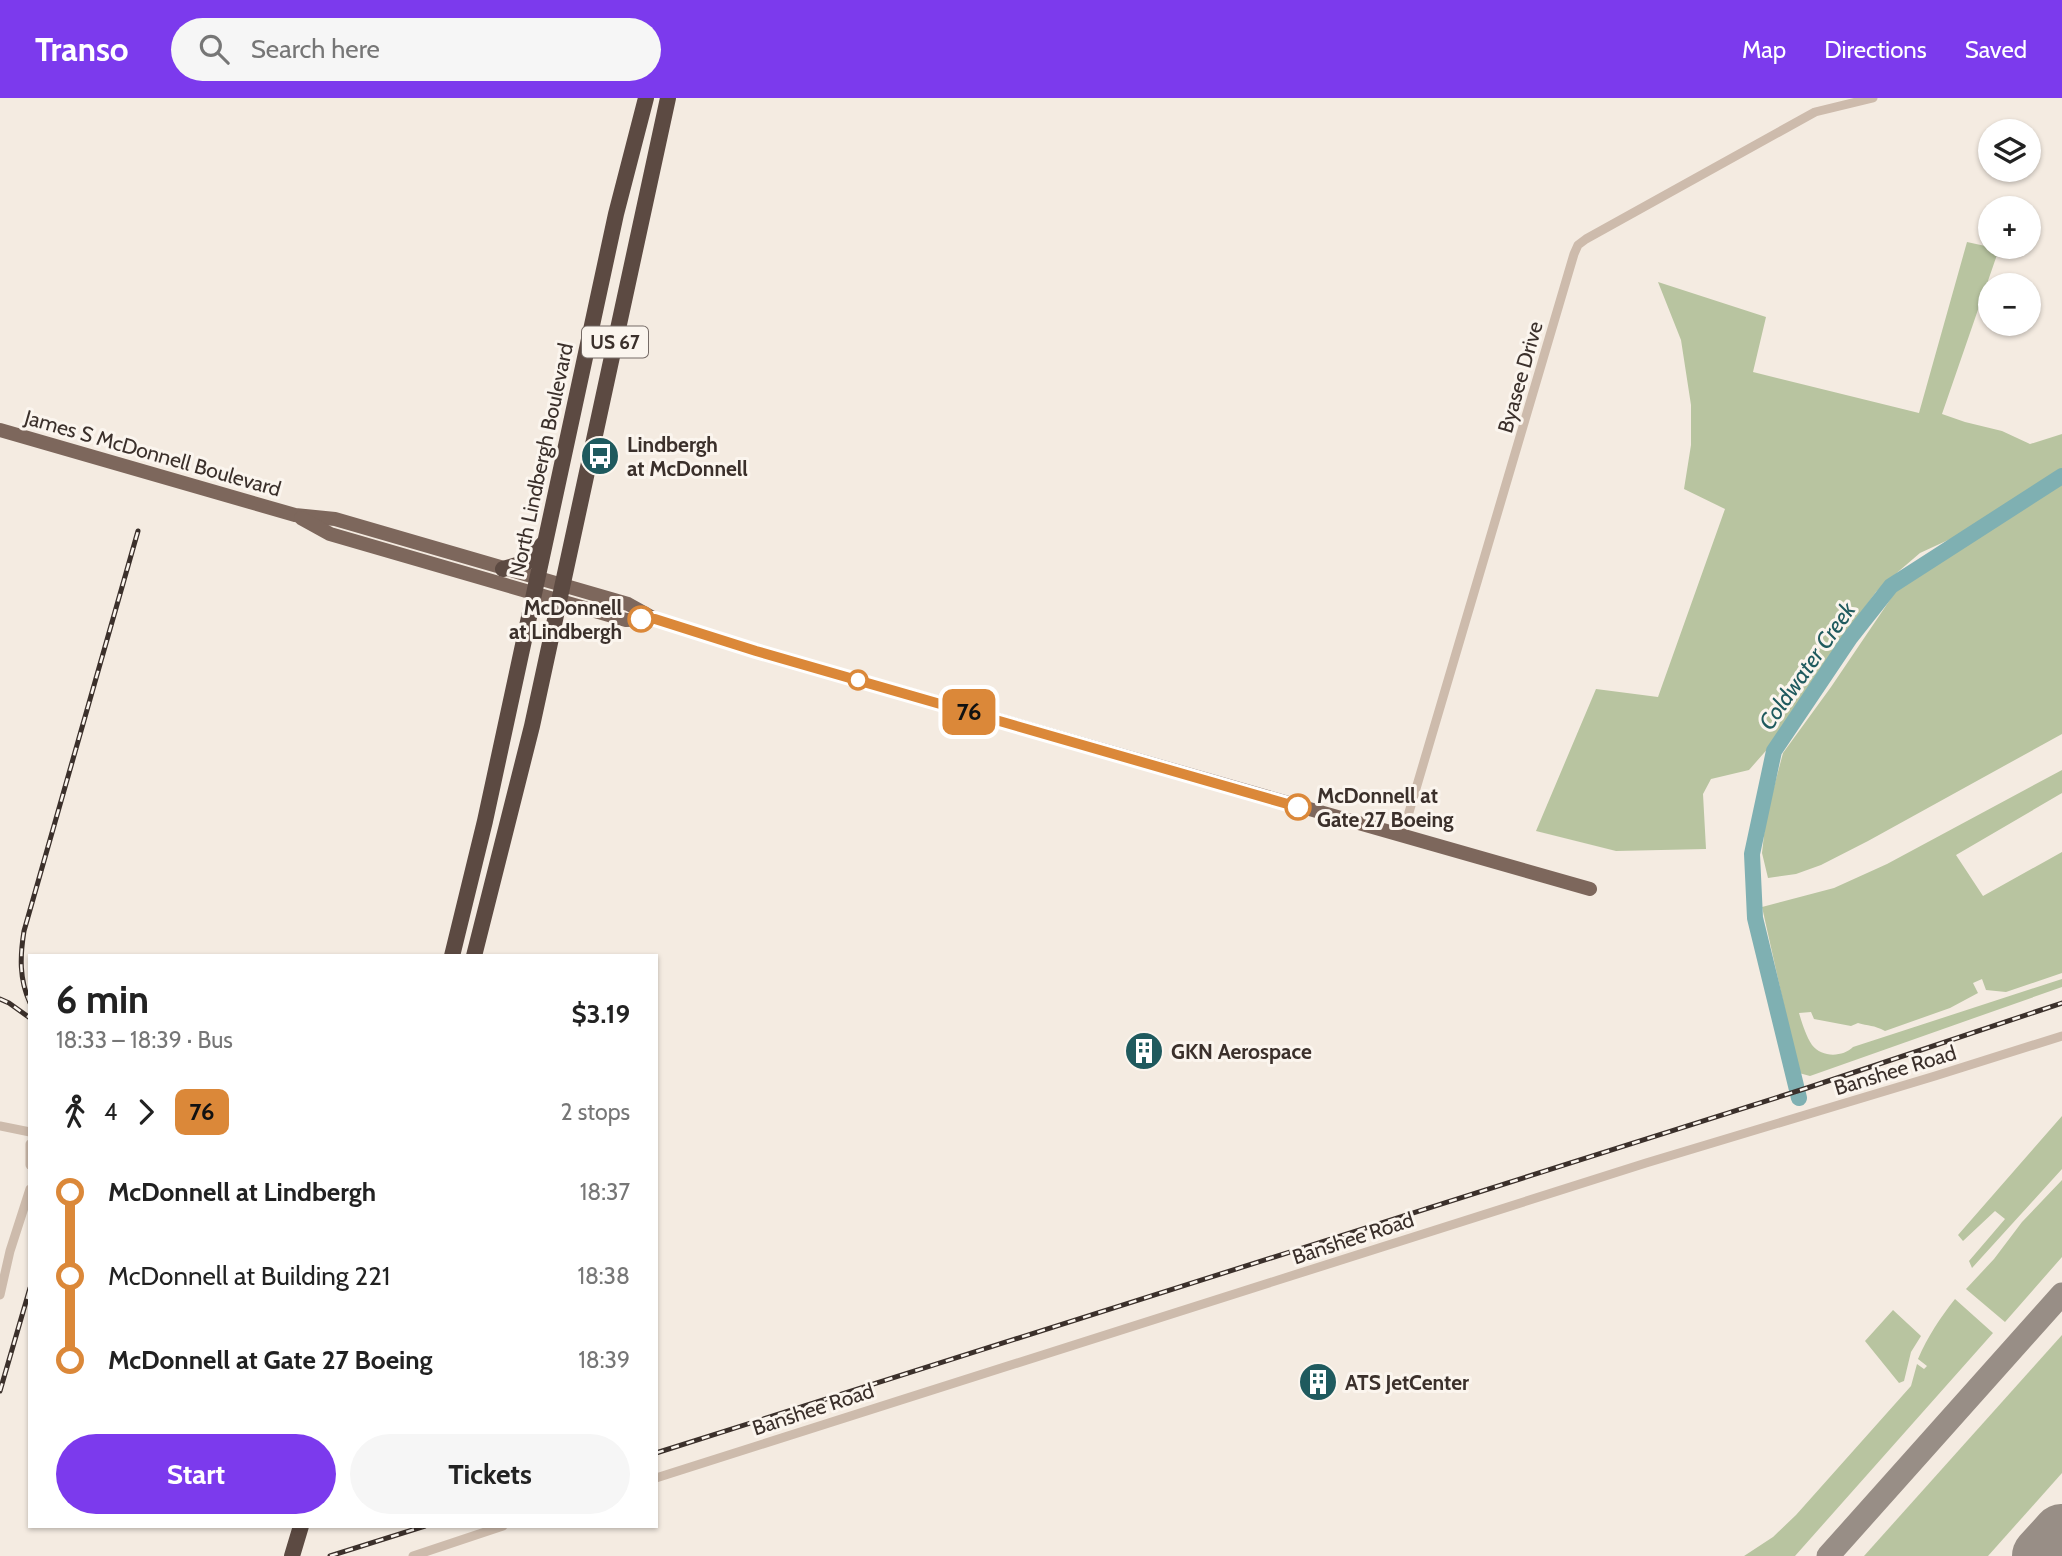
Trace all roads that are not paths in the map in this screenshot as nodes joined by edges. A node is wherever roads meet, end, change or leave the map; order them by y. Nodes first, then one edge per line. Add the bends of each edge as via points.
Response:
1 (646, 98) edge
2 (668, 98) edge
3 (1873, 98) edge
4 (0, 430) edge
5 (295, 515) junction
6 (546, 539) junction
7 (503, 569) junction
8 (535, 586) junction
9 (561, 593) junction
10 (1402, 836) junction
11 (1590, 889) dead end
12 (452, 954) edge
13 (475, 954) edge
14 (2062, 1036) edge
15 (0, 1126) edge
16 (28, 1132) edge
17 (28, 1195) edge
18 (0, 1295) edge
19 (658, 1477) edge
20 (300, 1528) edge
21 (497, 1528) edge
22 (292, 1556) edge
23 (413, 1556) edge

1 - 6 highway, North Lindbergh Boulevard / US 67
2 - 9 highway, US 67
3 - 10 street, Byasee Drive via 1815,112 1578,245
4 - 5 main road, James S McDonnell Boulevard
5 - 7 main road, James S McDonnell Boulevard via 335,519
5 - 8 main road, James S McDonnell Boulevard via 330,534
6 - 7 highway via 527,562
6 - 8 highway, North Lindbergh Boulevard / US 67
7 - 8 main road, James S McDonnell Boulevard
8 - 9 main road, James S McDonnell Boulevard
8 - 12 highway, North Lindbergh Boulevard / US 67
9 - 10 main road, James S McDonnell Boulevard via 628,604 655,619 756,651
9 - 13 highway, US 67
10 - 11 main road, James S McDonnell Boulevard
14 - 19 street, Banshee Road via 1646,1163
15 - 16 street
17 - 18 street
20 - 22 highway
21 - 23 street

